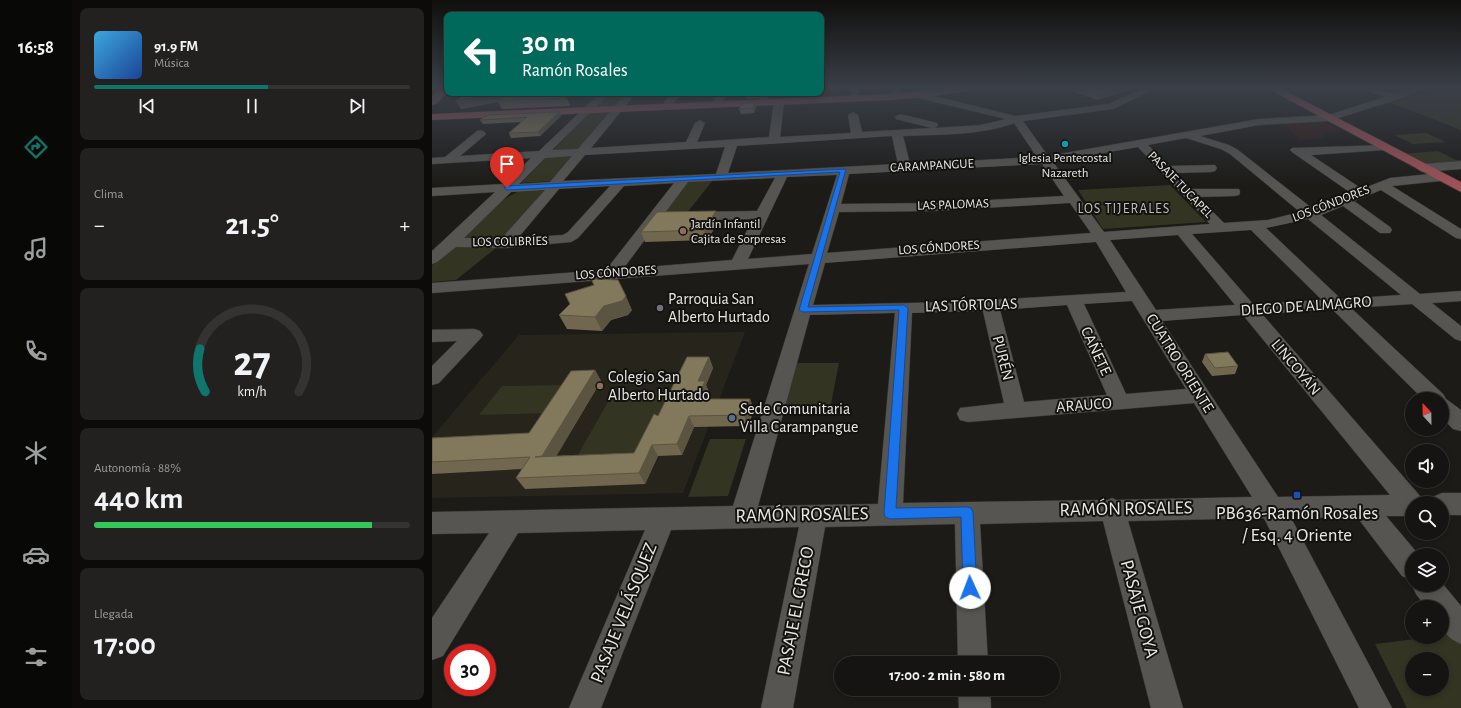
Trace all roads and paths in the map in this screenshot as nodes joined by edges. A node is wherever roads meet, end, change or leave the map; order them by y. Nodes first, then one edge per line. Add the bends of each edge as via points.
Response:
1 (576, 120) edge
2 (607, 120) edge
3 (777, 120) edge
4 (855, 120) edge
5 (912, 120) edge
6 (1013, 120) edge
7 (1017, 120) edge
8 (1297, 120) edge
9 (1333, 120) edge
10 (700, 123) dead end
11 (601, 127) junction
12 (567, 128) junction
13 (950, 130) junction
14 (481, 133) dead end
15 (897, 133) junction
16 (857, 135) junction
17 (1187, 135) junction
18 (774, 140) junction
19 (732, 143) junction
20 (1140, 143) junction
21 (690, 145) junction
22 (1384, 147) junction
23 (582, 151) junction
24 (542, 154) junction
25 (448, 160) junction
26 (1046, 160) junction
27 (432, 161) edge
28 (1461, 165) edge
29 (905, 167) junction
30 (1211, 168) dead end
31 (1422, 168) junction
32 (844, 170) junction
33 (1165, 170) junction
34 (783, 174) junction
35 (721, 177) junction
36 (1440, 177) junction
37 (684, 178) junction
38 (620, 182) junction
39 (1382, 184) junction
40 (554, 186) junction
41 (528, 187) junction
42 (507, 188) junction
43 (1461, 188) edge
44 (1234, 192) dead end
45 (434, 193) edge
46 (1188, 193) junction
47 (1360, 193) junction
48 (1074, 199) junction
49 (1344, 200) junction
50 (493, 202) junction
51 (833, 208) junction
52 (1311, 214) junction
53 (762, 215) junction
54 (655, 216) junction
55 (1254, 225) junction
56 (1220, 227) junction
57 (1181, 230) junction
58 (1385, 230) dead end
59 (1461, 235) edge
60 (1100, 236) junction
61 (505, 244) junction
62 (443, 247) edge
63 (818, 258) junction
64 (432, 259) edge
65 (738, 264) junction
66 (610, 274) junction
67 (432, 288) edge
68 (1138, 296) junction
69 (1461, 296) edge
70 (1416, 299) junction
71 (1073, 300) junction
72 (1337, 304) junction
73 (990, 305) junction
74 (904, 308) junction
75 (803, 310) junction
76 (1248, 310) junction
77 (1150, 316) junction
78 (1461, 335) edge
79 (432, 336) edge
80 (432, 378) edge
81 (1429, 392) edge
82 (1200, 395) junction
83 (1120, 402) junction
84 (1016, 410) junction
85 (1449, 411) edge
86 (968, 414) dead end
87 (1461, 423) edge
88 (1405, 496) edge
89 (1405, 504) edge
90 (1449, 504) edge
91 (1461, 504) edge
92 (1269, 506) junction
93 (1363, 506) junction
94 (1112, 509) junction
95 (967, 512) junction
96 (890, 513) junction
97 (814, 515) junction
98 (743, 516) junction
99 (663, 518) junction
100 (511, 521) junction
101 (432, 523) edge
102 (1405, 558) edge
103 (1432, 592) edge
104 (1461, 629) edge
105 (432, 645) edge
106 (973, 656) edge
107 (974, 696) edge
108 (585, 708) edge
109 (777, 708) edge
110 (974, 708) edge
111 (1166, 708) edge
112 (1376, 708) edge

1 - 12 street
2 - 11 street
3 - 18 street
4 - 16 street
5 - 13 street
6 - 13 street via 994,127
7 - 26 street, CUATRO ORIENTE
8 - 17 street, CARAMPANGUE via 1267,122
9 - 22 main road
10 - 21 street
11 - 12 street via 581,132
11 - 23 street
12 - 24 street
13 - 15 street
14 - 25 street
15 - 16 street
15 - 29 street
16 - 18 street
17 - 20 street, CARAMPANGUE
17 - 52 street via 1232,150
18 - 19 street
19 - 21 street
19 - 35 street
20 - 26 street, CARAMPANGUE
20 - 33 street, PASAJE TUCAPEL
21 - 23 street
22 - 31 main road
22 - 47 street via 1297,151
23 - 24 street
23 - 40 street
24 - 25 street
24 - 42 street
25 - 27 street
26 - 29 street, CARAMPANGUE
26 - 48 street, CUATRO ORIENTE
28 - 31 street
29 - 32 street, CARAMPANGUE
30 - 33 street
31 - 36 main road
32 - 34 street, CARAMPANGUE
32 - 51 street
33 - 46 street, PASAJE TUCAPEL
34 - 35 street, CARAMPANGUE
34 - 53 street
35 - 37 street, CARAMPANGUE
36 - 39 street, LOS CÓNDORES
36 - 43 main road
37 - 38 street, CARAMPANGUE
37 - 54 street
38 - 40 street, CARAMPANGUE
38 - 61 street, LOS COLIBRÍES via 573,235 566,239 556,242
39 - 47 street, LOS CÓNDORES
39 - 59 street
40 - 41 street, CARAMPANGUE
40 - 61 street
41 - 42 street, CARAMPANGUE
41 - 50 street
42 - 45 street, CARAMPANGUE
42 - 50 street
44 - 46 street
46 - 56 street, PASAJE TUCAPEL
47 - 49 street, LOS CÓNDORES
48 - 51 street, LAS PALOMAS via 932,207
48 - 60 street, CUATRO ORIENTE
49 - 52 street, LOS CÓNDORES
49 - 58 street
50 - 62 street
51 - 63 street
52 - 55 street, LOS CÓNDORES via 1282,222
52 - 70 street
53 - 54 street
53 - 65 street
54 - 66 street
55 - 56 street, LOS CÓNDORES
55 - 72 street
56 - 57 street, LOS CÓNDORES
57 - 60 street, LOS CÓNDORES
57 - 76 street, LINCOYÁN
60 - 63 street, LOS CÓNDORES
60 - 68 street, CUATRO ORIENTE
61 - 62 street, LOS COLIBRÍES
62 - 64 street
63 - 65 street, LOS CÓNDORES
63 - 75 street
65 - 66 street, LOS CÓNDORES
66 - 67 street, LOS CÓNDORES
68 - 71 street, LAS TÓRTOLAS
68 - 77 street, CUATRO ORIENTE
69 - 70 street, DIEGO DE ALMAGRO
70 - 72 street, DIEGO DE ALMAGRO
70 - 78 street
71 - 73 street, LAS TÓRTOLAS
71 - 83 street, CAÑETE
72 - 76 street, DIEGO DE ALMAGRO
72 - 81 street
73 - 74 street, LAS TÓRTOLAS
73 - 84 street, PURÉN
74 - 75 street, LAS TÓRTOLAS
74 - 96 street
75 - 98 street
76 - 77 street, DIEGO DE ALMAGRO
76 - 88 street, LINCOYÁN
77 - 82 street, CUATRO ORIENTE
79 - 80 street via 474,335
82 - 83 street, ARAUCO
82 - 92 street, CUATRO ORIENTE
83 - 84 street, ARAUCO
84 - 86 street, ARAUCO
85 - 87 street
89 - 93 street, RAMÓN ROSALES
90 - 91 street
92 - 93 street, RAMÓN ROSALES
92 - 94 street, RAMÓN ROSALES
92 - 112 street, CUATRO ORIENTE via 1283,528
93 - 102 street
94 - 95 street, RAMÓN ROSALES
94 - 111 street, PASAJE GOYA
95 - 96 street, RAMÓN ROSALES
95 - 106 street
96 - 97 street, RAMÓN ROSALES
97 - 98 street, RAMÓN ROSALES
97 - 109 street, PASAJE EL GRECO
98 - 99 street, RAMÓN ROSALES
99 - 100 street, RAMÓN ROSALES
99 - 108 street, PASAJE VELÁSQUEZ
100 - 101 street, RAMÓN ROSALES
100 - 105 street
103 - 104 street
107 - 110 street

